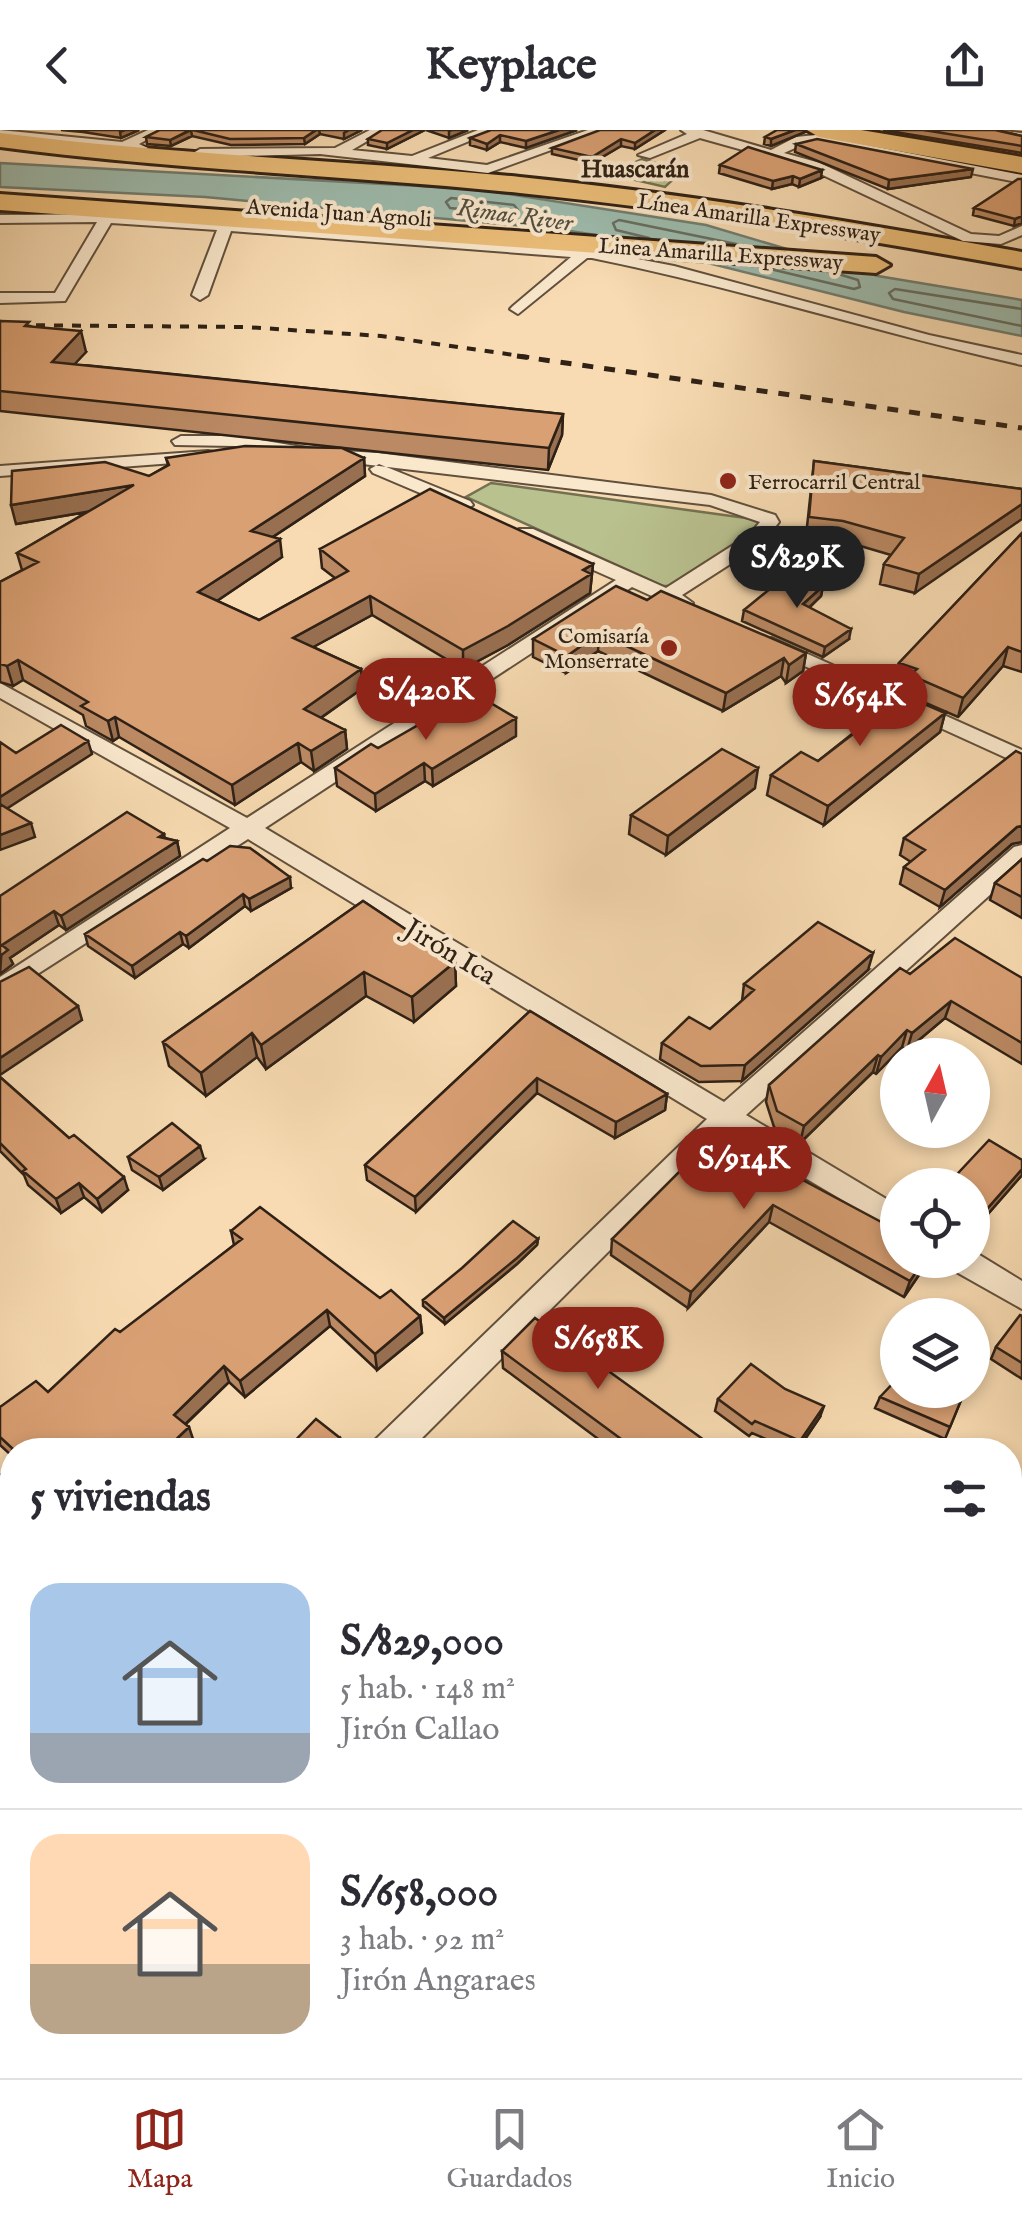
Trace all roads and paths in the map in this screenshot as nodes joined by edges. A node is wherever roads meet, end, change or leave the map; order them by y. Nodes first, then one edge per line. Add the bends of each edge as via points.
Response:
1 (158, 130) edge
2 (380, 130) edge
3 (490, 130) edge
4 (600, 130) edge
5 (820, 130) edge
6 (889, 130) edge
7 (984, 130) edge
8 (999, 130) edge
9 (694, 132) edge
10 (6, 138) edge
11 (267, 138) edge
12 (1022, 141) edge
13 (122, 146) junction
14 (339, 151) junction
15 (773, 154) junction
16 (1022, 154) edge
17 (235, 155) junction
18 (645, 155) dead end
19 (411, 161) junction
20 (1022, 165) edge
21 (1022, 178) edge
22 (0, 202) edge
23 (0, 212) edge
24 (107, 218) junction
25 (0, 219) edge
26 (215, 221) junction
27 (1022, 230) edge
28 (584, 253) junction
29 (1022, 260) edge
30 (1022, 280) edge
31 (200, 295) dead end
32 (0, 298) edge
33 (518, 310) dead end
34 (1022, 360) edge
35 (0, 452) edge
36 (308, 454) junction
37 (340, 457) junction
38 (0, 470) edge
39 (480, 512) edge
40 (514, 528) edge
41 (630, 580) junction
42 (668, 596) junction
43 (710, 616) edge
44 (746, 632) edge
45 (0, 690) edge
46 (1022, 758) edge
47 (249, 829) junction
48 (1022, 853) edge
49 (0, 990) edge
50 (726, 1117) junction
51 (880, 1210) edge
52 (990, 1277) edge
53 (1022, 1296) edge
54 (400, 1438) edge

1 - 13 street
2 - 14 street
3 - 19 street
4 - 19 street via 488,169
5 - 20 highway
6 - 16 highway
7 - 12 highway
8 - 12 street
9 - 15 street
9 - 18 street
10 - 13 street
10 - 29 highway, Línea Amarilla Expressway via 538,187 725,210
11 - 17 street
13 - 17 street
14 - 17 street
14 - 19 street
15 - 21 street via 816,140
15 - 27 street via 815,166 968,238 1001,240
22 - 26 highway, Linea Amarilla Expressway
23 - 26 highway
24 - 25 street, Avenida Juan Agnoli
24 - 26 street, Avenida Juan Agnoli
24 - 32 street via 60,298
26 - 28 street, Avenida Juan Agnoli
26 - 30 highway, Linea Amarilla Expressway
26 - 31 street
28 - 33 street
28 - 34 street, Avenida Juan Agnoli
35 - 36 street via 212,439
36 - 37 street
36 - 38 street
37 - 39 street
37 - 42 street via 711,500 766,515 770,522 756,539
40 - 41 street
41 - 42 street
41 - 47 street
42 - 43 street
44 - 46 street
45 - 47 street, Jirón Ica
47 - 49 street
47 - 50 street, Jirón Ica
48 - 50 street
50 - 51 street, Jirón Ica
50 - 54 street
52 - 53 street

